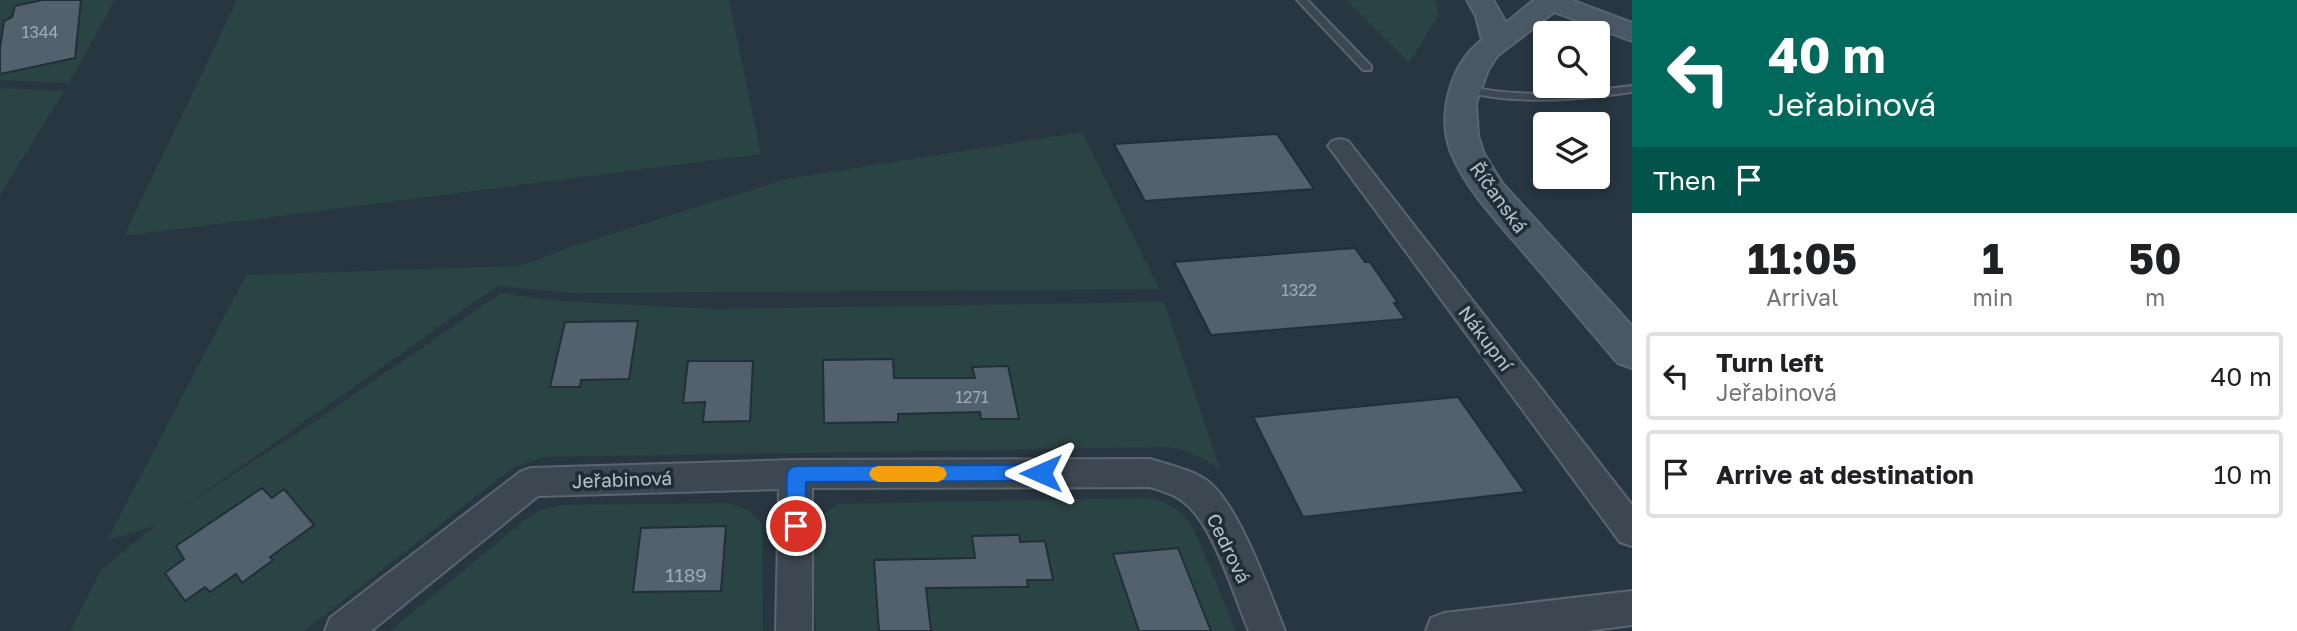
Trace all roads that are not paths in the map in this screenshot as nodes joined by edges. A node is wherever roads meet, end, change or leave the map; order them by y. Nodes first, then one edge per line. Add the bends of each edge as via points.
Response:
1 (1302, 0) edge
2 (1480, 0) edge
3 (1549, 1) edge
4 (1632, 33) edge
5 (1497, 43) junction
6 (1367, 68) dead end
7 (1465, 89) junction
8 (1632, 89) edge
9 (1340, 146) dead end
10 (1632, 352) edge
11 (796, 474) junction
12 (1632, 531) edge
13 (1632, 608) edge
14 (343, 631) edge
15 (794, 631) edge
16 (1267, 631) edge
17 (1444, 631) edge

1 - 6 lane
2 - 5 main road
3 - 4 main road
3 - 5 main road, Říčanská
5 - 7 main road, Říčanská via 1473,70
7 - 8 lane via 1505,99 1560,99
7 - 10 main road, Říčanská via 1462,136 1477,172 1506,212
9 - 12 street, Nákupní
11 - 14 street, Jeřabinová via 531,482
11 - 15 street
11 - 16 street, Cedrová via 1150,473 1175,481 1199,494 1216,516
13 - 17 street

